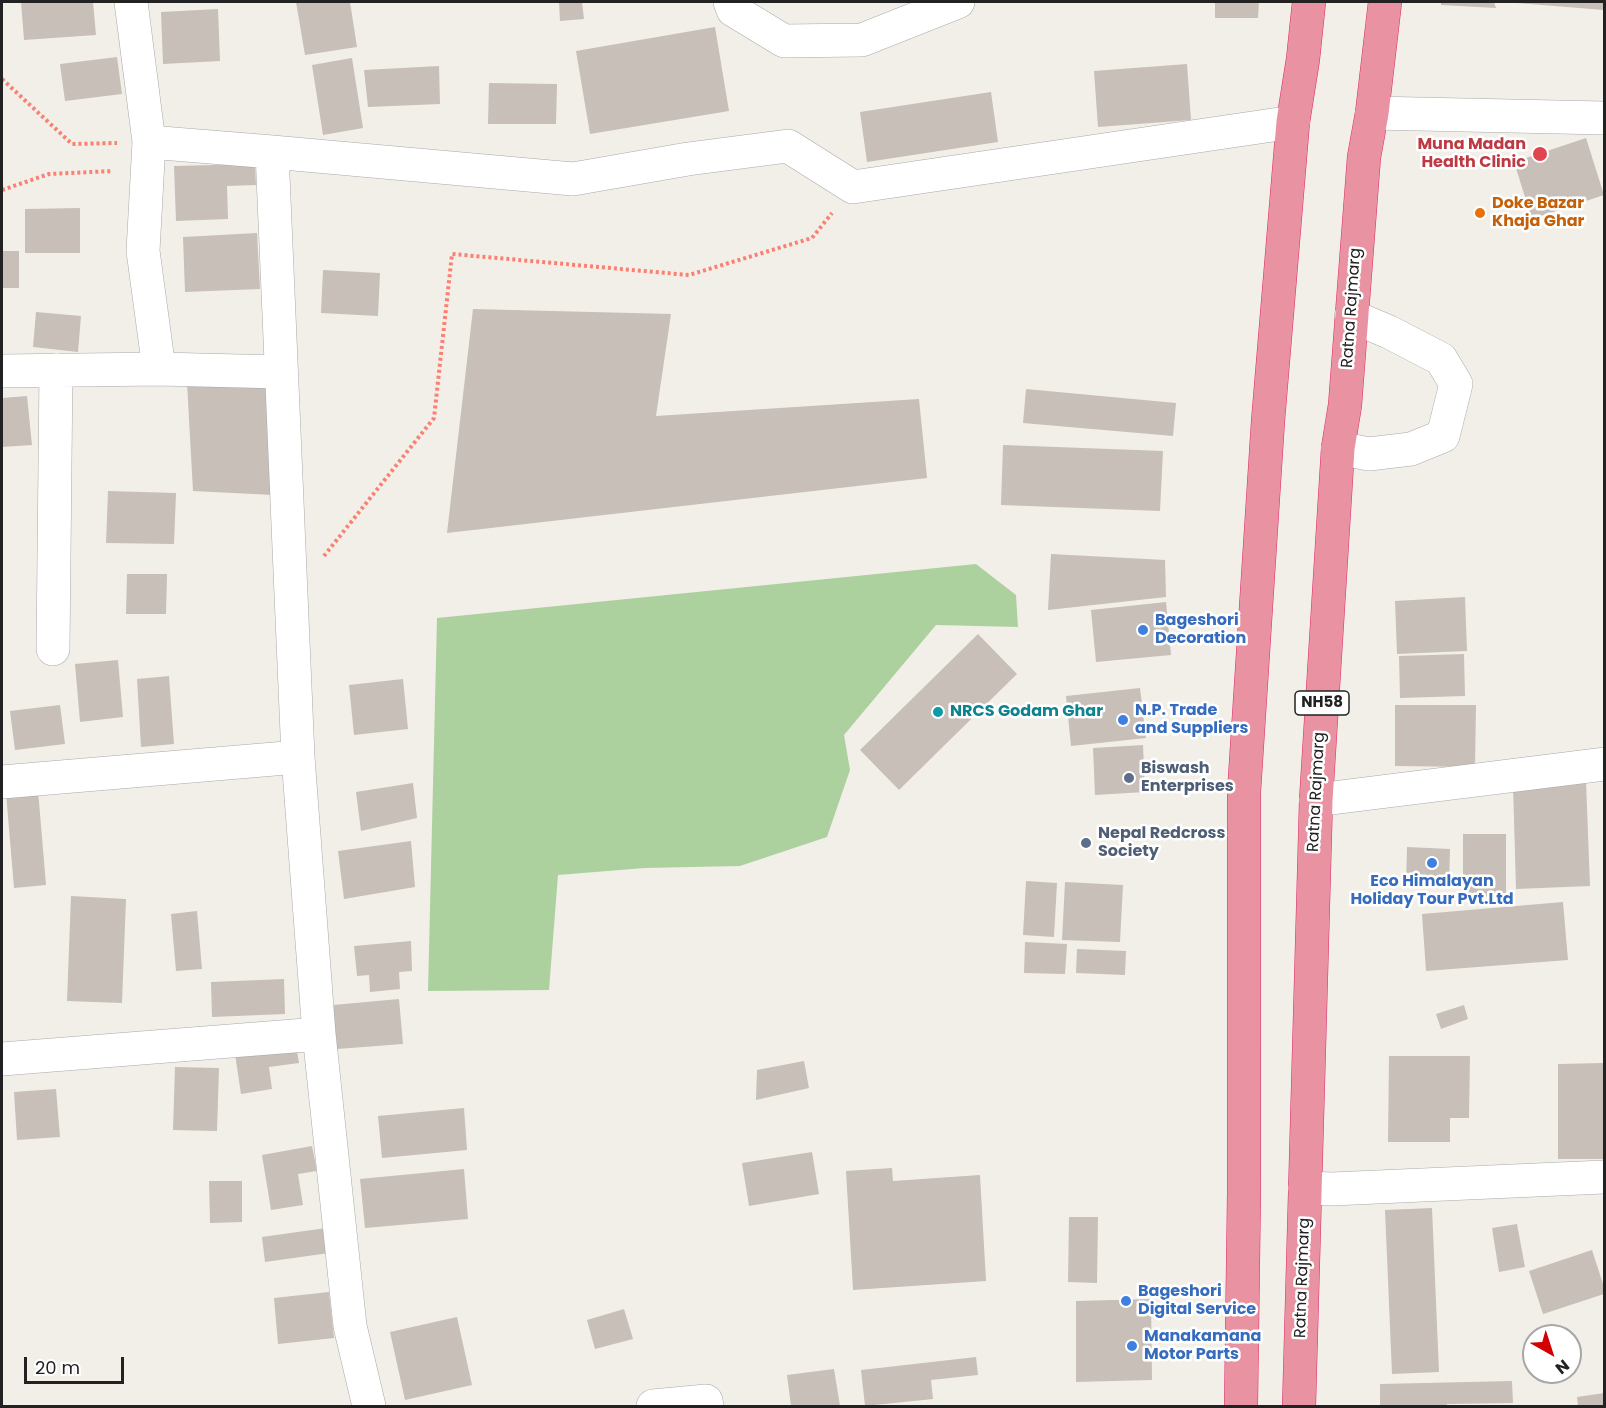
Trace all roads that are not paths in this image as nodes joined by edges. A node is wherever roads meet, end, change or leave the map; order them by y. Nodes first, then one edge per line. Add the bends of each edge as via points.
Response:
1 (131, 2) edge
2 (730, 2) edge
3 (958, 2) edge
4 (1309, 2) edge
5 (1385, 2) edge
6 (1372, 113) junction
7 (1605, 117) edge
8 (1293, 122) junction
9 (272, 152) junction
10 (148, 156) junction
11 (1352, 316) junction
12 (159, 369) junction
13 (56, 370) junction
14 (2, 371) edge
15 (281, 372) junction
16 (1338, 448) junction
17 (53, 649) dead end
18 (298, 757) junction
19 (1605, 764) edge
20 (2, 782) edge
21 (1316, 800) junction
22 (319, 1034) junction
23 (2, 1059) edge
24 (1605, 1177) edge
25 (1305, 1188) junction
26 (369, 1407) edge
27 (653, 1407) edge
28 (707, 1407) edge
29 (1241, 1407) edge
30 (1299, 1407) edge

1 - 10 street
2 - 3 street via 733,10 784,41 862,40
4 - 8 highway
5 - 6 highway, Ratna Rajmarg / NH58
6 - 7 street
6 - 11 highway, Ratna Rajmarg / NH58 via 1364,157
8 - 9 street via 853,187 788,146 573,179
8 - 29 highway via 1268,421 1244,792
9 - 10 street
9 - 15 street
10 - 12 street via 143,251
11 - 16 highway, Ratna Rajmarg / NH58
11 - 16 street via 1441,358 1456,384 1443,436 1411,449 1370,454
12 - 13 street
12 - 15 street
13 - 14 street
13 - 17 street
15 - 18 street
16 - 21 highway, Ratna Rajmarg / NH58
18 - 20 street
18 - 22 street
19 - 21 street
21 - 25 highway, Ratna Rajmarg / NH58
22 - 23 street
22 - 26 street via 350,1326
24 - 25 street
25 - 30 highway, Ratna Rajmarg / NH58
27 - 28 street via 706,1401

